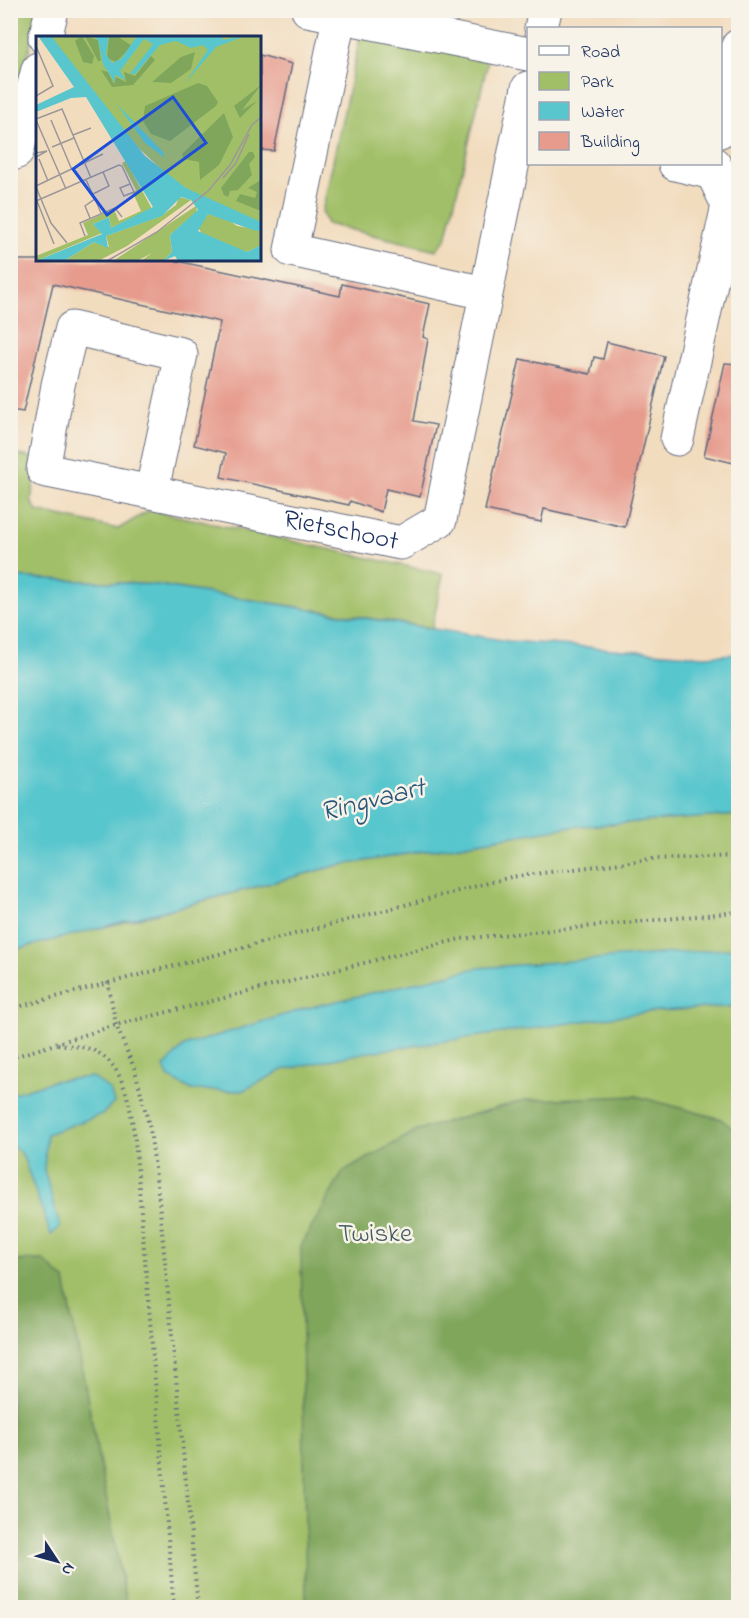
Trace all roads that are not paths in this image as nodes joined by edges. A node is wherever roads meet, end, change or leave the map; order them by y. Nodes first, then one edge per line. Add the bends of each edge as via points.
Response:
1 (52, 10) edge
2 (545, 10) edge
3 (324, 14) edge
4 (541, 27) edge
5 (46, 36) edge
6 (738, 46) edge
7 (527, 54) edge
8 (36, 77) edge
9 (527, 101) edge
10 (722, 122) edge
11 (525, 128) edge
12 (10, 155) edge
13 (681, 165) edge
14 (721, 172) edge
15 (485, 293) junction
16 (677, 439) dead end
17 (152, 490) junction

1 - 5 street
2 - 4 street
3 - 7 street
3 - 15 street via 291,250
6 - 10 street
8 - 12 street via 17,152
9 - 11 street, Rietschoot
11 - 15 street, Rietschoot
13 - 14 street
14 - 16 street via 728,205
15 - 17 street, Rietschoot via 440,520 401,543
17 - 17 street, Rietschoot via 43,470 72,328 181,354

